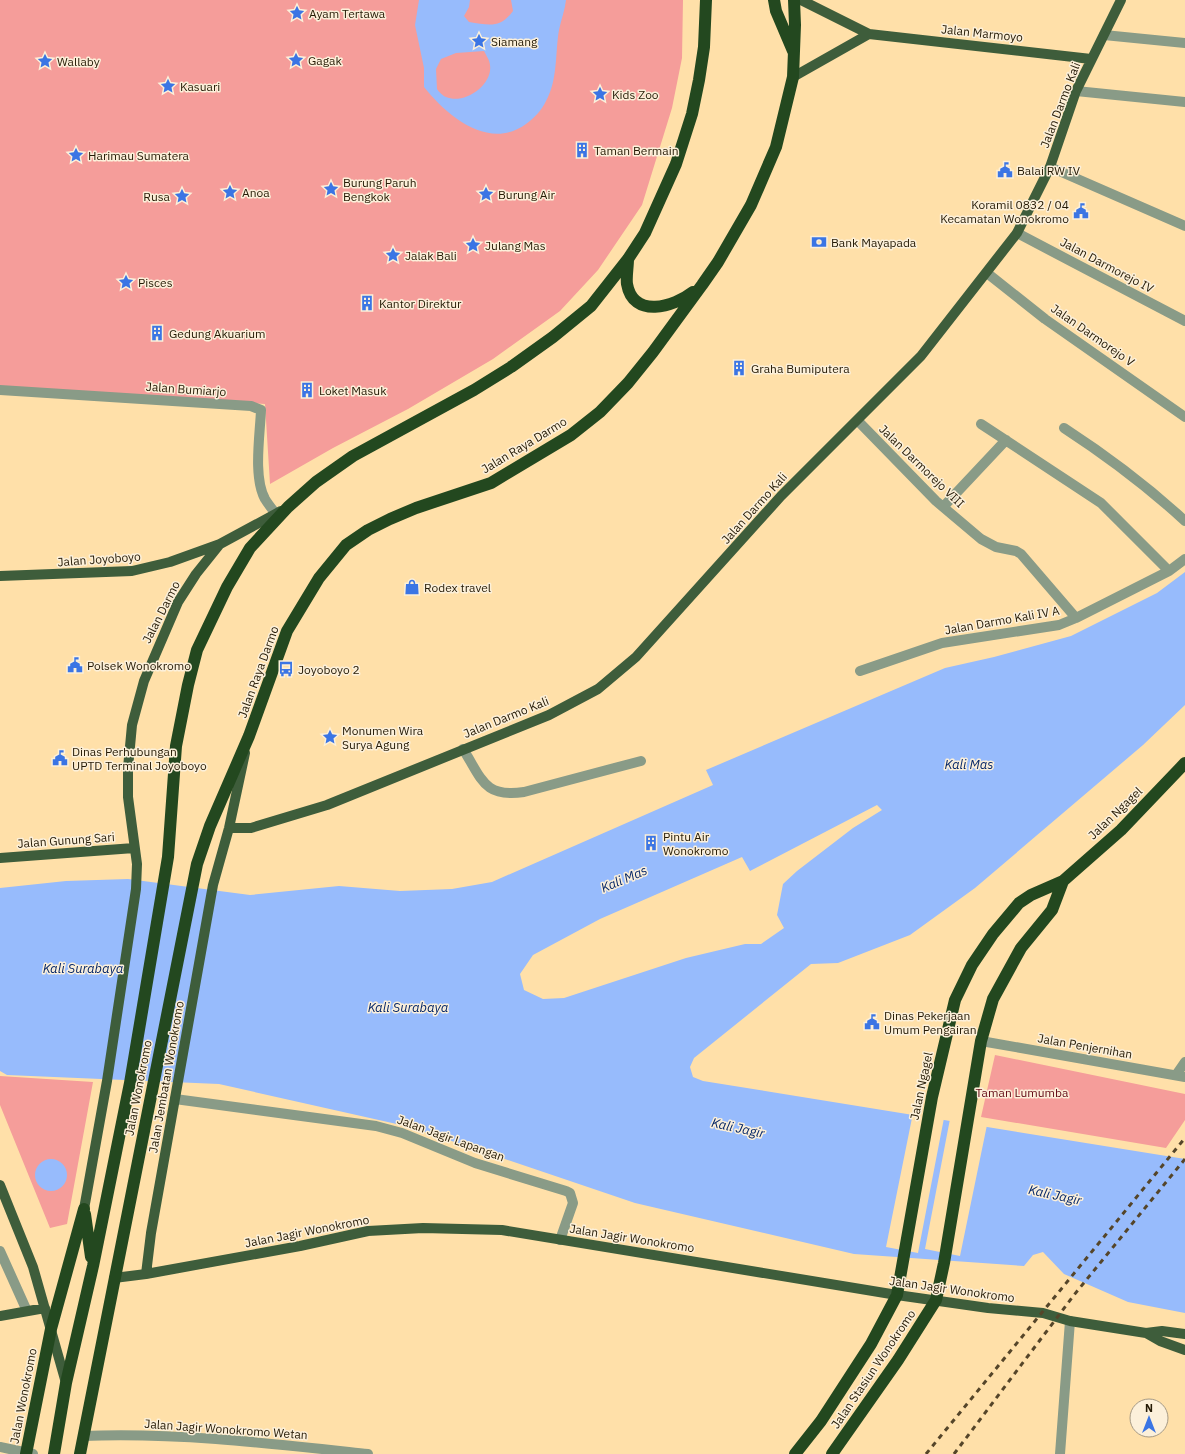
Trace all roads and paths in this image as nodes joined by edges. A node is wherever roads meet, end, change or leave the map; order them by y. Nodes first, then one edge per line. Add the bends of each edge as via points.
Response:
1 (706, 0) edge
2 (774, 0) edge
3 (794, 0) edge
4 (802, 0) edge
5 (1121, 0) edge
6 (869, 34) junction
7 (1104, 35) junction
8 (1185, 43) edge
9 (794, 53) junction
10 (1092, 59) junction
11 (793, 77) junction
12 (1076, 91) junction
13 (1185, 102) edge
14 (1050, 167) junction
15 (1185, 226) edge
16 (1017, 233) junction
17 (628, 260) junction
18 (987, 273) junction
19 (702, 285) junction
20 (1185, 321) edge
21 (0, 390) edge
22 (1185, 417) edge
23 (858, 421) junction
24 (981, 424) dead end
25 (1064, 428) dead end
26 (1006, 440) junction
27 (944, 506) junction
28 (288, 507) junction
29 (276, 514) junction
30 (1185, 520) edge
31 (220, 544) junction
32 (1185, 559) edge
33 (1169, 571) junction
34 (0, 576) edge
35 (1076, 618) junction
36 (860, 671) dead end
37 (249, 736) junction
38 (463, 749) junction
39 (641, 761) dead end
40 (1185, 763) edge
41 (229, 828) junction
42 (134, 848) junction
43 (0, 858) edge
44 (1063, 881) junction
45 (213, 885) joint
46 (981, 1041) junction
47 (1185, 1062) edge
48 (1181, 1076) edge
49 (176, 1100) junction
50 (0, 1185) edge
51 (84, 1209) junction
52 (560, 1240) junction
53 (0, 1251) edge
54 (93, 1266) junction
55 (146, 1274) junction
56 (114, 1278) junction
57 (897, 1295) junction
58 (936, 1300) junction
59 (45, 1308) junction
60 (27, 1311) junction
61 (0, 1316) edge
62 (1070, 1321) junction
63 (51, 1329) junction
64 (1146, 1333) junction
65 (1185, 1334) edge
66 (1185, 1350) edge
67 (66, 1383) junction
68 (83, 1436) junction
69 (0, 1447) edge
70 (26, 1454) edge
71 (33, 1454) edge
72 (54, 1454) edge
73 (80, 1454) edge
74 (368, 1454) edge
75 (795, 1454) edge
76 (832, 1454) edge
77 (1060, 1454) edge

1 - 17 highway via 704,47 692,114 676,164 645,233
2 - 9 highway via 776,11
3 - 9 highway, Jalan Raya Darmo
4 - 6 main road, Jalan Marmoyo
5 - 7 main road, Jalan Darmo Kali
6 - 10 main road, Jalan Marmoyo
6 - 11 main road
7 - 8 street
7 - 10 main road, Jalan Darmo Kali
9 - 11 highway, Jalan Raya Darmo
10 - 12 main road, Jalan Darmo Kali
11 - 19 highway, Jalan Raya Darmo via 783,124 766,172 718,262
12 - 13 street
12 - 14 main road, Jalan Darmo Kali
14 - 15 street
14 - 16 main road, Jalan Darmo Kali
16 - 18 main road, Jalan Darmo Kali
16 - 20 street, Jalan Darmorejo IV
17 - 19 highway via 627,285 632,297 644,306 670,306 686,298
17 - 28 highway via 591,306 553,337 474,390 353,456 316,482
18 - 22 street, Jalan Darmorejo V via 1045,319
18 - 23 main road, Jalan Darmo Kali via 921,356
19 - 37 highway, Jalan Raya Darmo via 628,383 600,412 571,435 491,483 390,519 346,545 319,578 287,631
21 - 29 street, Jalan Bumiarjo via 250,406 261,410 261,483 264,498
23 - 27 street, Jalan Darmorejo VIII via 936,501
23 - 38 main road, Jalan Darmo Kali via 781,496 636,657 598,689 549,715
24 - 26 street
25 - 30 street via 1108,456
26 - 27 street
26 - 33 street via 1101,503
27 - 35 street, Jalan Darmorejo VIII via 988,544 1021,554
28 - 29 main road, Jalan Darmo
28 - 54 highway, Jalan Wonokromo via 250,548 227,587 197,650 188,685 176,746 168,857 130,1083
29 - 31 main road, Jalan Darmo
31 - 34 main road, Jalan Joyoboyo via 170,562 138,570
31 - 42 main road, Jalan Darmo via 178,602 159,642 142,688 132,724 128,768 128,798
32 - 33 street, Jalan Darmo Kali IV A
33 - 35 street, Jalan Darmo Kali IV A
35 - 36 street, Jalan Darmo Kali IV A via 1048,627 942,643
37 - 41 main road, Jalan Raya Darmo
37 - 56 highway, Jalan Wonokromo via 210,826 197,864
38 - 39 street via 489,789 511,794
38 - 41 main road, Jalan Darmo Kali via 328,806 252,828
40 - 44 highway, Jalan Ngagel via 1121,830
41 - 45 main road, Jalan Raya Darmo
42 - 43 main road, Jalan Gunung Sari
42 - 51 main road, Jalan Wonokromo via 137,864 136,889 107,1081
44 - 46 highway, Jalan Ngagel via 1052,910 1021,948 993,1000
44 - 57 highway, Jalan Ngagel via 1019,903 972,965 955,1000 930,1107
45 - 49 main road, Jalan Jembatan Wonokromo
46 - 48 street, Jalan Penjernihan
46 - 58 highway, Jalan Ngagel
47 - 48 street
49 - 52 street, Jalan Jagir Lapangan via 376,1126 402,1133 475,1163 566,1191 570,1193 573,1203
49 - 55 main road, Jalan Jembatan Wonokromo via 151,1233
50 - 59 main road via 33,1267
51 - 54 highway
51 - 63 highway, Jalan Wonokromo
52 - 55 main road, Jalan Jagir Wonokromo via 502,1230 423,1228 368,1231
52 - 57 main road, Jalan Jagir Wonokromo
53 - 60 street
54 - 67 highway, Jalan Wonokromo
55 - 56 main road, Jalan Jagir Wonokromo
56 - 68 highway, Jalan Wonokromo
57 - 58 main road, Jalan Jagir Wonokromo
57 - 75 highway, Jalan Stasiun Wonokromo via 871,1344 821,1421
58 - 62 main road, Jalan Jagir Wonokromo via 1042,1313
58 - 76 highway, Jalan Stasiun Wonokromo via 898,1360
59 - 60 main road
59 - 63 main road
60 - 61 main road
62 - 64 main road, Jalan Jagir Wonokromo
62 - 77 street
63 - 67 main road
63 - 70 highway, Jalan Wonokromo
64 - 65 main road, Jalan Jagir Wonokromo via 1162,1331
64 - 66 main road, Jalan Jagir Wonokromo
67 - 72 highway, Jalan Wonokromo
68 - 73 highway, Jalan Wonokromo
68 - 74 street, Jalan Jagir Wonokromo Wetan via 121,1434
69 - 71 street

